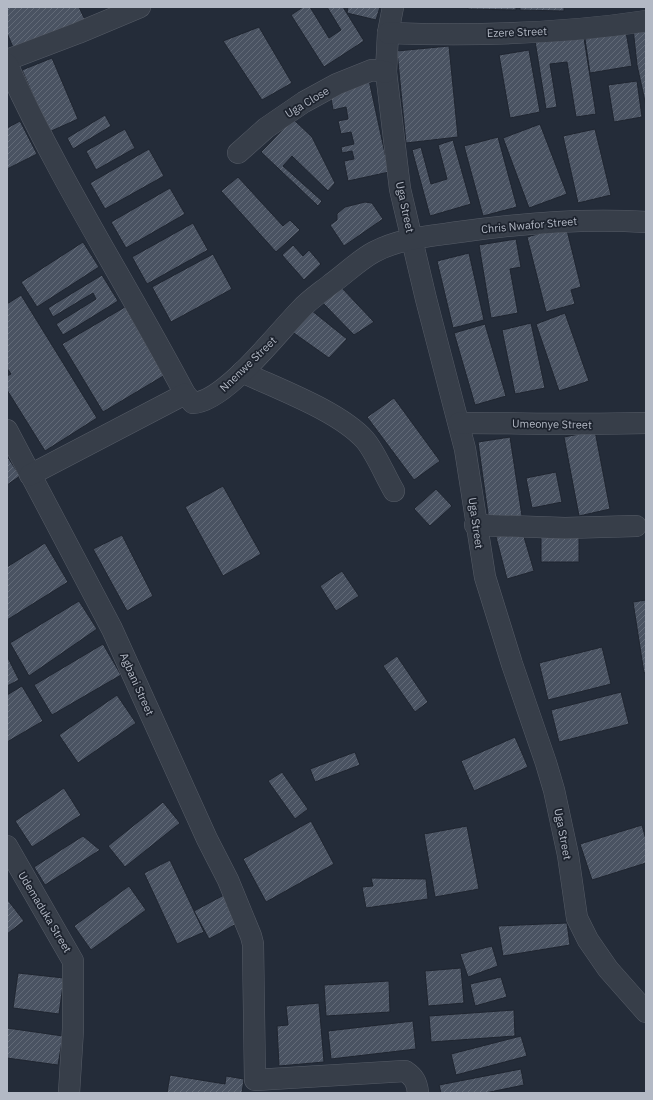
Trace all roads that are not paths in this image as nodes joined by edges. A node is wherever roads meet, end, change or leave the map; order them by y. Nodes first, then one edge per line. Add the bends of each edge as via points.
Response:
1 (140, 7) edge
2 (393, 7) edge
3 (646, 21) edge
4 (388, 33) junction
5 (7, 60) edge
6 (7, 64) edge
7 (386, 72) junction
8 (238, 153) dead end
9 (646, 222) edge
10 (412, 238) junction
11 (242, 372) junction
12 (185, 394) junction
13 (459, 423) junction
14 (646, 423) edge
15 (7, 430) edge
16 (30, 475) junction
17 (394, 491) dead end
18 (475, 525) junction
19 (636, 526) dead end
20 (7, 846) edge
21 (645, 1010) edge
22 (255, 1087) edge
23 (69, 1093) edge
24 (418, 1093) edge

1 - 5 street
2 - 4 street, Uga Street
3 - 4 street, Ezere Street via 562,30 446,35
4 - 7 street, Uga Street
6 - 12 street via 57,164 147,321
7 - 8 street, Uga Close via 372,70 337,84 304,102 266,128
7 - 10 street, Uga Street via 400,188
9 - 10 street, Chris Nwafor Street via 605,219 546,222
10 - 11 street, Nnenwe Street via 374,252 348,271 302,308
10 - 13 street, Uga Street
11 - 12 street, Nnenwe Street via 214,396 199,403 193,404
11 - 17 street via 338,418 354,429 366,441
12 - 16 street
13 - 14 street, Umeonye Street
13 - 18 street, Uga Street via 471,484
15 - 16 street, Agbani Street
16 - 22 street, Agbani Street via 112,629 228,880 253,944
18 - 19 street via 565,528
18 - 21 street, Uga Street via 485,577 554,790 568,855 577,918 588,940 608,969
20 - 23 street, Udemaduka Street via 73,961 73,1029
22 - 24 street via 405,1071 416,1081

